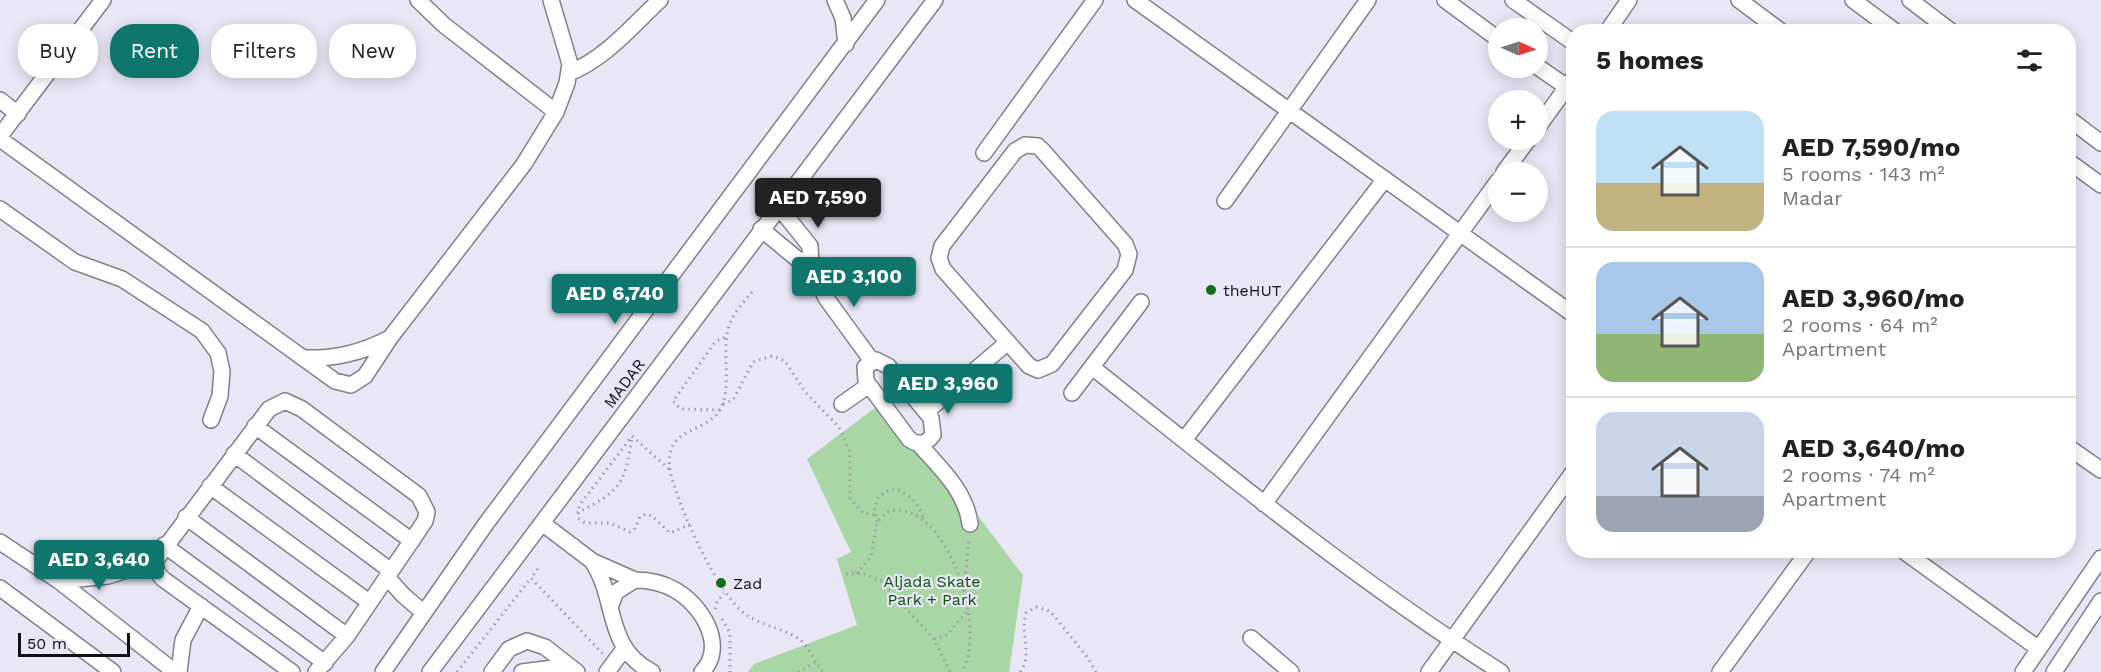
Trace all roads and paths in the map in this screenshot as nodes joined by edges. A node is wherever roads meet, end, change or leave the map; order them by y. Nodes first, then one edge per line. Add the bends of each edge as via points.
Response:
1 (104, 0) edge
2 (418, 0) edge
3 (551, 0) edge
4 (660, 0) edge
5 (835, 0) edge
6 (877, 0) edge
7 (935, 0) edge
8 (1095, 0) edge
9 (1135, 0) edge
10 (1368, 0) edge
11 (1444, 0) edge
12 (1513, 0) edge
13 (1629, 0) edge
14 (1739, 0) edge
15 (1853, 0) edge
16 (1910, 0) edge
17 (1612, 24) edge
18 (1771, 24) edge
19 (1885, 24) edge
20 (1942, 24) edge
21 (1488, 32) edge
22 (1566, 37) edge
23 (846, 44) junction
24 (569, 73) junction
25 (1548, 73) edge
26 (1566, 83) edge
27 (1566, 92) edge
28 (0, 100) edge
29 (1290, 111) junction
30 (555, 112) junction
31 (18, 114) junction
32 (1548, 115) edge
33 (2076, 124) edge
34 (0, 137) edge
35 (2101, 143) edge
36 (984, 153) dead end
37 (2076, 167) edge
38 (1385, 179) junction
39 (2101, 185) edge
40 (1488, 195) edge
41 (1225, 201) dead end
42 (778, 206) junction
43 (0, 209) edge
44 (761, 229) junction
45 (1460, 233) junction
46 (811, 266) junction
47 (752, 292) dead end
48 (1141, 302) dead end
49 (1566, 309) edge
50 (726, 337) junction
51 (390, 338) junction
52 (1008, 342) junction
53 (303, 358) junction
54 (872, 361) junction
55 (1092, 367) junction
56 (869, 385) junction
57 (1072, 393) dead end
58 (723, 404) junction
59 (842, 404) dead end
60 (720, 410) junction
61 (926, 412) junction
62 (211, 420) dead end
63 (255, 426) junction
64 (632, 436) junction
65 (1184, 440) junction
66 (919, 444) junction
67 (2076, 453) edge
68 (234, 454) junction
69 (670, 470) junction
70 (2101, 470) edge
71 (1566, 482) edge
72 (210, 486) junction
73 (1264, 504) junction
74 (576, 514) junction
75 (875, 516) junction
76 (186, 517) junction
77 (925, 521) junction
78 (877, 522) junction
79 (542, 523) junction
80 (691, 524) junction
81 (970, 524) joint
82 (412, 541) junction
83 (0, 542) edge
84 (164, 545) junction
85 (1803, 558) edge
86 (1913, 558) edge
87 (2101, 558) edge
88 (155, 561) junction
89 (592, 561) junction
90 (538, 569) dead end
91 (856, 573) junction
92 (389, 574) junction
93 (846, 574) dead end
94 (531, 578) junction
95 (635, 580) junction
96 (58, 581) junction
97 (0, 588) edge
98 (964, 593) junction
99 (2101, 601) edge
100 (369, 602) junction
101 (201, 606) junction
102 (610, 607) junction
103 (968, 610) junction
104 (424, 613) junction
105 (347, 636) junction
106 (1251, 638) dead end
107 (934, 639) junction
108 (1451, 640) junction
109 (624, 649) junction
110 (2039, 649) junction
111 (815, 663) junction
112 (320, 667) edge
113 (610, 668) edge
114 (573, 669) edge
115 (641, 670) edge
116 (113, 672) edge
117 (177, 672) edge
118 (292, 672) edge
119 (383, 672) edge
120 (430, 672) edge
121 (458, 672) edge
122 (492, 672) edge
123 (522, 672) edge
124 (702, 672) edge
125 (798, 672) edge
126 (823, 672) edge
127 (950, 672) edge
128 (961, 672) edge
129 (1020, 672) edge
130 (1096, 672) edge
131 (1291, 672) edge
132 (1429, 672) edge
133 (1502, 672) edge
134 (1720, 672) edge
135 (2023, 672) edge
136 (2054, 672) edge

1 - 31 street
2 - 30 street via 453,33
3 - 24 street via 566,45
4 - 24 street via 600,56
5 - 23 street via 843,18
6 - 23 street, MADAR
7 - 42 street, MADAR
8 - 36 street
9 - 29 street
10 - 29 street
11 - 21 street
12 - 22 street
13 - 17 street
14 - 18 street
15 - 19 street
16 - 20 street
23 - 104 street, MADAR via 485,525
24 - 30 street
25 - 26 street
27 - 32 street
28 - 31 street
29 - 38 street
29 - 41 street
30 - 51 street via 524,164
31 - 34 street
33 - 35 street
34 - 53 street
37 - 39 street
38 - 45 street
38 - 65 street
40 - 45 street
42 - 44 street, MADAR
42 - 46 street via 810,246
43 - 62 street via 75,262 122,279 202,331 218,354 222,371 220,396
44 - 46 street
44 - 79 street, MADAR
45 - 49 street
45 - 73 street
46 - 54 street via 826,298
47 - 50 path via 733,317
48 - 55 street
50 - 58 path
50 - 60 path via 716,341 674,401 681,409
51 - 53 street via 357,353
51 - 53 street via 365,376 351,385 335,381
52 - 52 street via 1033,369 1048,367 1129,260 1125,244 1042,150 1031,144 1015,151 942,246 939,258 943,269
52 - 61 street
54 - 56 street via 864,372
54 - 61 street via 885,363
55 - 57 street
55 - 65 street
56 - 59 street
56 - 66 street via 909,439
58 - 60 path
58 - 75 path via 733,400 753,362 765,356 785,361 806,393 844,435 851,462 850,498 863,513
60 - 69 path via 677,440 669,454
61 - 66 street via 934,429 929,439
63 - 68 street
63 - 82 street
63 - 82 street via 276,404 285,402 302,409 419,496 427,512
64 - 69 path
64 - 74 path
64 - 74 path via 622,483 611,495
65 - 73 street
66 - 81 street via 960,492
67 - 70 street
68 - 72 street
68 - 92 street
69 - 80 path
71 - 108 street
72 - 76 street
72 - 100 street
73 - 108 street
74 - 80 path via 585,523 604,521 630,532 646,514 670,533
75 - 77 path via 878,497 886,490 897,489 912,499
75 - 78 path
76 - 84 street
76 - 105 street
77 - 78 path via 901,510 887,512
77 - 98 path via 945,546
78 - 91 path via 870,557
79 - 89 street
79 - 120 street, MADAR
80 - 111 path via 717,582 734,604 758,622 798,638
81 - 98 path
82 - 92 street
83 - 96 street
84 - 88 street
84 - 112 street
85 - 134 street
86 - 110 street
87 - 110 street
88 - 96 street via 108,576
88 - 101 street via 163,579
89 - 95 street
89 - 102 street via 602,578
90 - 94 path
91 - 93 path
91 - 107 path via 881,581
92 - 100 street
92 - 104 street via 403,595
94 - 113 path
94 - 121 path
95 - 102 street via 616,592
95 - 124 street via 657,582 677,591 701,614 712,646 711,660
96 - 117 street
97 - 116 street
98 - 103 path
99 - 136 street
100 - 105 street
101 - 117 street via 183,640
101 - 118 street
102 - 109 street
103 - 107 path via 947,635
103 - 128 path via 970,647
104 - 119 street, MADAR
105 - 112 street
106 - 131 street
107 - 127 path
108 - 132 street
108 - 133 street
109 - 113 street
109 - 115 street
110 - 135 street
111 - 125 path
111 - 126 path
114 - 122 street via 545,647 527,641 509,649
114 - 123 street
129 - 130 path via 1027,658 1023,622 1026,613 1036,607 1050,611

